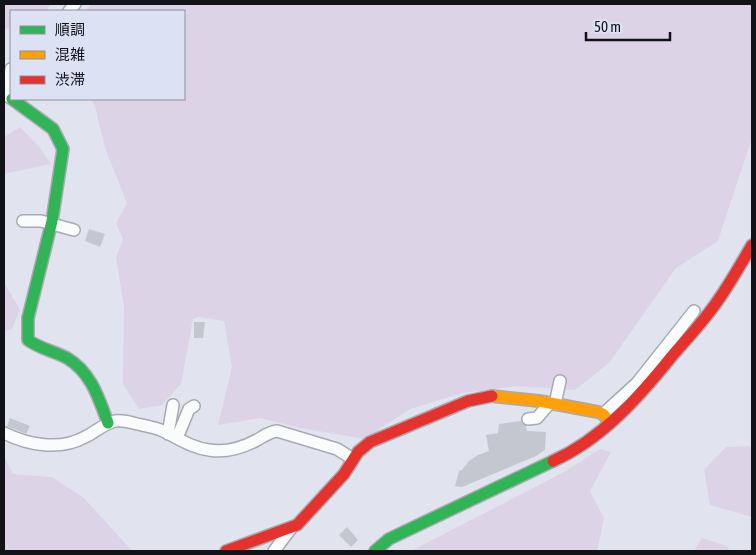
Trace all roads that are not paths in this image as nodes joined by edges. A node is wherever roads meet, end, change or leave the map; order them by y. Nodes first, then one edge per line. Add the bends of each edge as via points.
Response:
1 (10, 73) edge
2 (10, 97) edge
3 (15, 100) edge
4 (23, 221) dead end
5 (51, 223) junction
6 (74, 230) dead end
7 (752, 245) edge
8 (694, 311) dead end
9 (560, 380) dead end
10 (553, 403) junction
11 (173, 405) dead end
12 (194, 406) dead end
13 (528, 419) dead end
14 (606, 419) junction
15 (108, 423) junction
16 (4, 433) edge
17 (173, 436) junction
18 (354, 459) junction
19 (292, 527) junction
20 (226, 551) edge
21 (274, 551) edge
22 (375, 551) edge

1 - 2 street via 7,86
3 - 5 street via 53,129 63,149
4 - 5 street
5 - 6 street
5 - 15 street via 28,318 28,340 67,358 82,369 93,384
7 - 14 street via 713,307 651,382
8 - 14 street
9 - 10 street
10 - 13 street via 537,418
10 - 14 street
10 - 18 street via 498,395 468,401 370,442
11 - 17 street
12 - 17 street
14 - 22 street via 567,454 389,538
15 - 16 street via 72,443 59,445 42,444
15 - 17 street via 127,421
17 - 18 street via 198,448 226,450 242,447 277,431 337,450
18 - 19 street via 305,518
19 - 20 street
19 - 21 street

